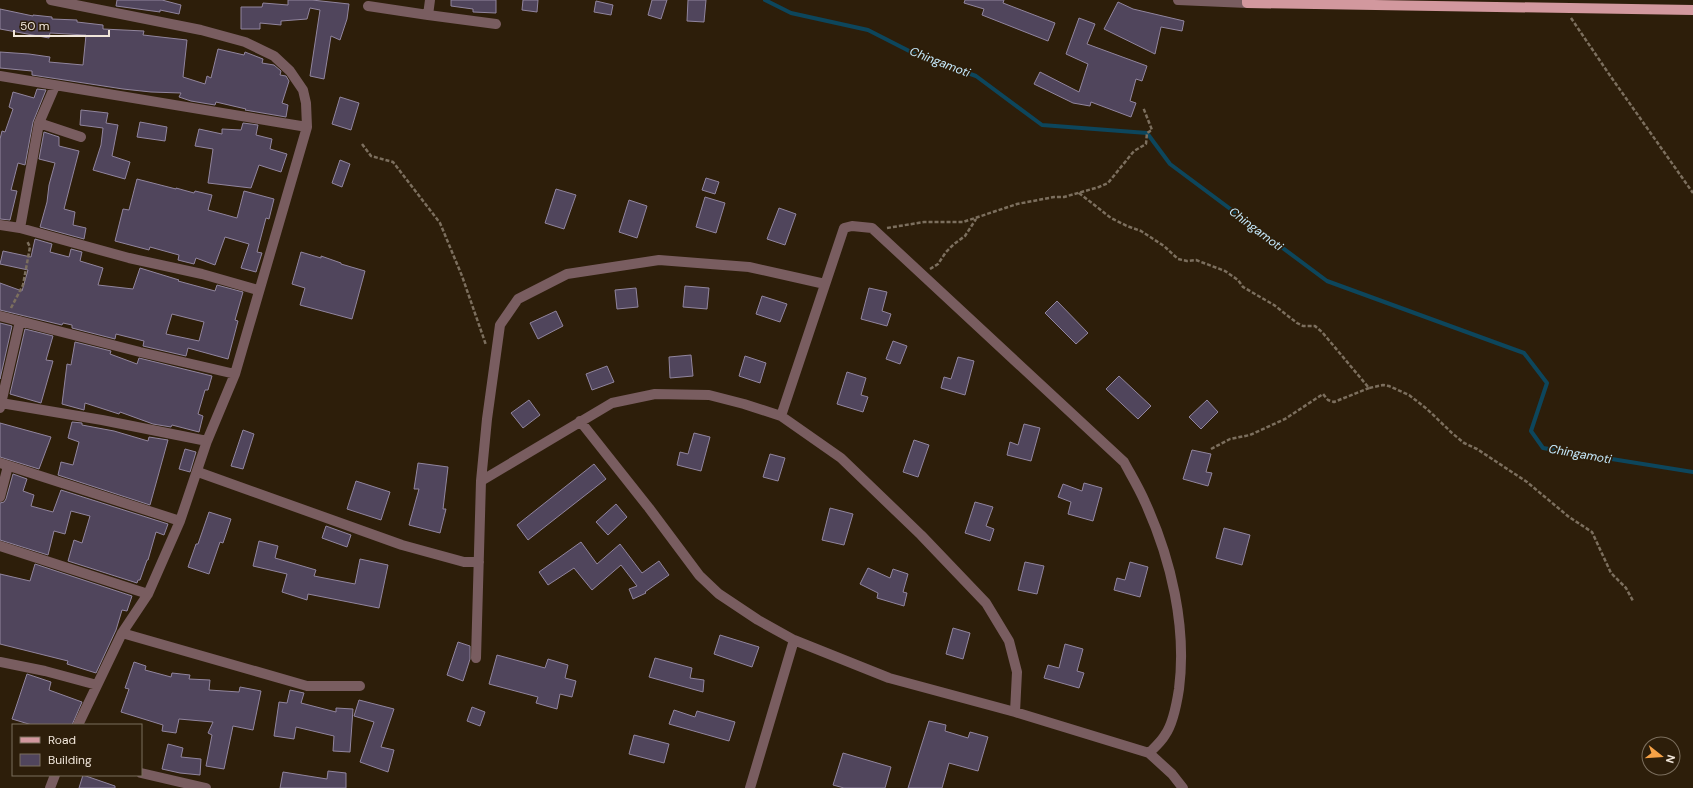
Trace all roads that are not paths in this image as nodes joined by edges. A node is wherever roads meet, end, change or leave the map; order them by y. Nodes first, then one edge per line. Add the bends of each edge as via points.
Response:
1 (51, 0) edge
2 (430, 0) edge
3 (1178, 0) edge
4 (1247, 1) edge
5 (368, 6) dead end
6 (1693, 10) edge
7 (428, 15) junction
8 (496, 24) dead end
9 (0, 76) edge
10 (56, 86) junction
11 (39, 123) junction
12 (307, 127) junction
13 (81, 137) dead end
14 (0, 226) edge
15 (20, 228) junction
16 (825, 284) junction
17 (258, 290) junction
18 (3, 316) edge
19 (20, 321) junction
20 (235, 374) junction
21 (1, 406) edge
22 (781, 416) junction
23 (580, 421) junction
24 (207, 441) junction
25 (4, 464) edge
26 (198, 472) junction
27 (481, 481) junction
28 (0, 497) edge
29 (180, 521) junction
30 (0, 546) edge
31 (478, 562) junction
32 (148, 594) junction
33 (122, 633) junction
34 (794, 640) junction
35 (476, 658) dead end
36 (0, 662) edge
37 (97, 685) junction
38 (360, 686) dead end
39 (1015, 712) junction
40 (78, 724) edge
41 (1149, 754) junction
42 (142, 773) edge
43 (55, 776) edge
44 (50, 788) edge
45 (206, 788) edge
46 (750, 788) edge
47 (1183, 788) edge

1 - 12 street via 201,30 245,42 274,56 290,71 303,90
2 - 7 street
3 - 4 street
4 - 6 main road
5 - 7 street
7 - 8 street
9 - 10 street
10 - 11 street
10 - 12 street
11 - 13 street
11 - 15 street
12 - 17 street
14 - 15 street
15 - 17 street
16 - 22 street
16 - 27 street via 749,266 659,260 567,274 518,299 500,325
16 - 41 street via 844,228 872,228 1124,462 1160,538 1174,586 1181,641 1177,704 1166,735
17 - 20 street
18 - 19 street
19 - 20 street
19 - 21 street
20 - 24 street
21 - 24 street via 102,420
22 - 23 street via 709,395 655,394 612,403
22 - 39 street via 840,458 921,535 986,602 1009,641 1017,672
23 - 27 street
23 - 34 street via 699,575 718,594
24 - 26 street
25 - 28 street
25 - 29 street
26 - 29 street
26 - 31 street via 402,545 464,562
27 - 31 street
29 - 32 street
30 - 32 street
31 - 35 street
32 - 33 street
33 - 37 street
33 - 38 street via 307,686
34 - 39 street via 889,678
34 - 46 street
36 - 37 street
37 - 40 street
39 - 41 street
41 - 47 street via 1172,774
42 - 45 street
43 - 44 street

